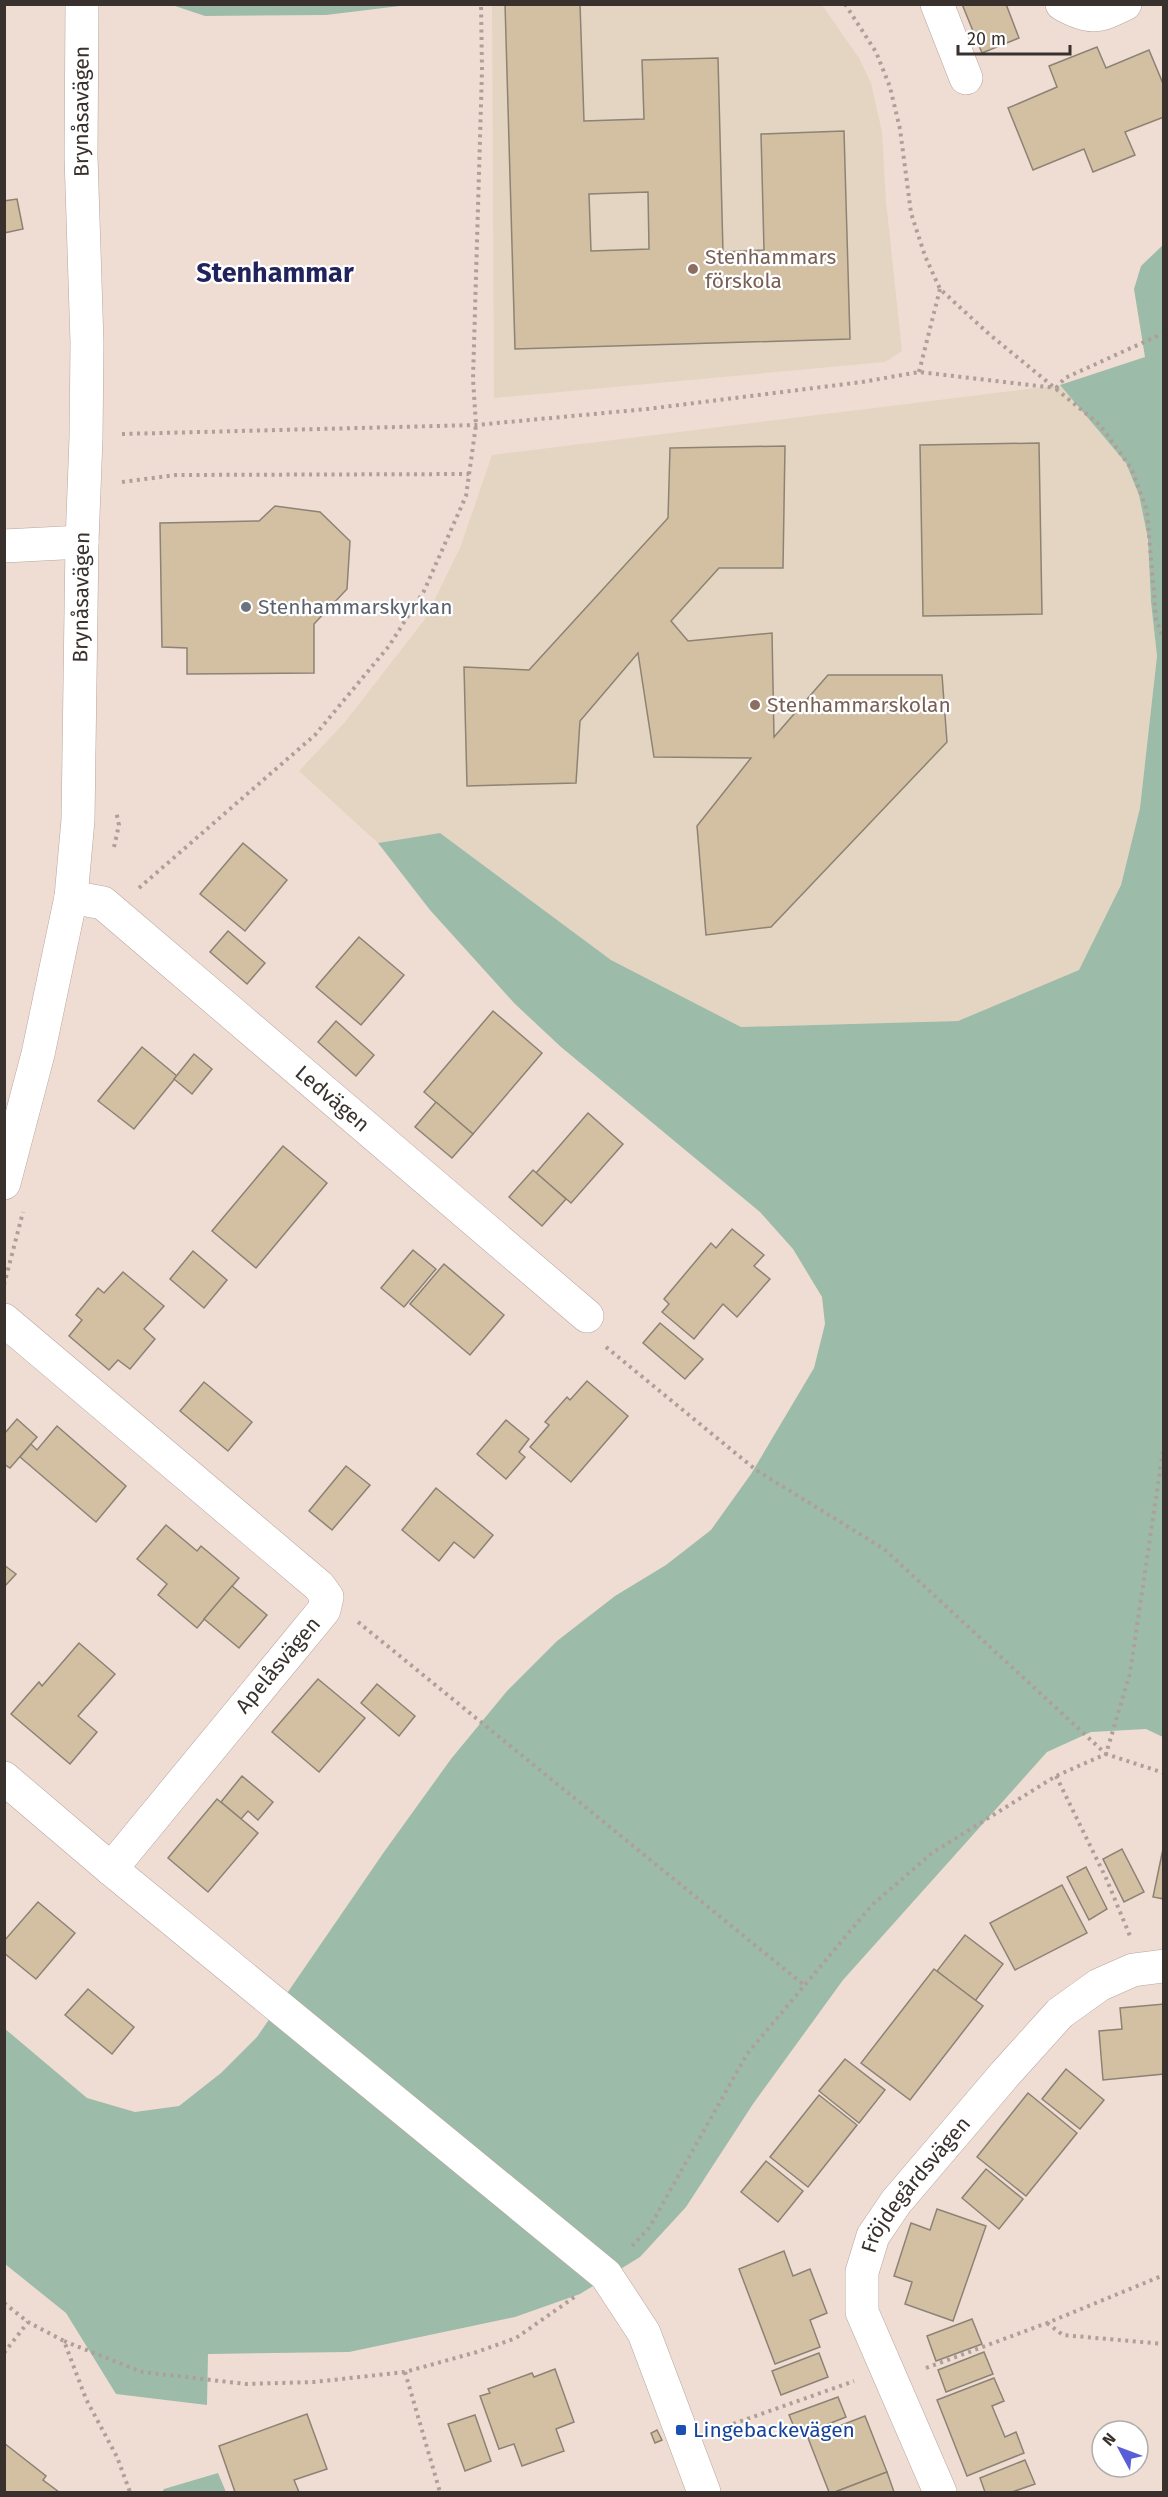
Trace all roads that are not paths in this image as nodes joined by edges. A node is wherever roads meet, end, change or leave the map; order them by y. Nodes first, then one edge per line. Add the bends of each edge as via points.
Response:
1 (82, 4) edge
2 (938, 4) edge
3 (1062, 4) edge
4 (1125, 4) edge
5 (966, 78) dead end
6 (82, 542) junction
7 (4, 546) edge
8 (71, 897) junction
9 (4, 1183) edge
10 (587, 1317) road end
11 (4, 1320) edge
12 (4, 1778) edge
13 (111, 1869) junction
14 (1153, 1967) edge
15 (704, 2493) edge
16 (940, 2493) edge

1 - 6 street, Brynåsavägen via 81,156 87,343
2 - 5 street
3 - 4 street via 1077,13 1099,16
6 - 7 street
6 - 8 street, Brynåsavägen via 78,820
8 - 9 street, Brynåsavägen via 38,1054
8 - 10 street, Ledvägen via 103,903
11 - 13 street, Apelåsvägen via 319,1586 327,1597 324,1610
12 - 13 street
13 - 15 street via 606,2275 644,2333
14 - 16 street, Fröjdegårdsvägen via 1132,1970 1099,1985 1060,2013 904,2193 873,2236 862,2272 862,2312

